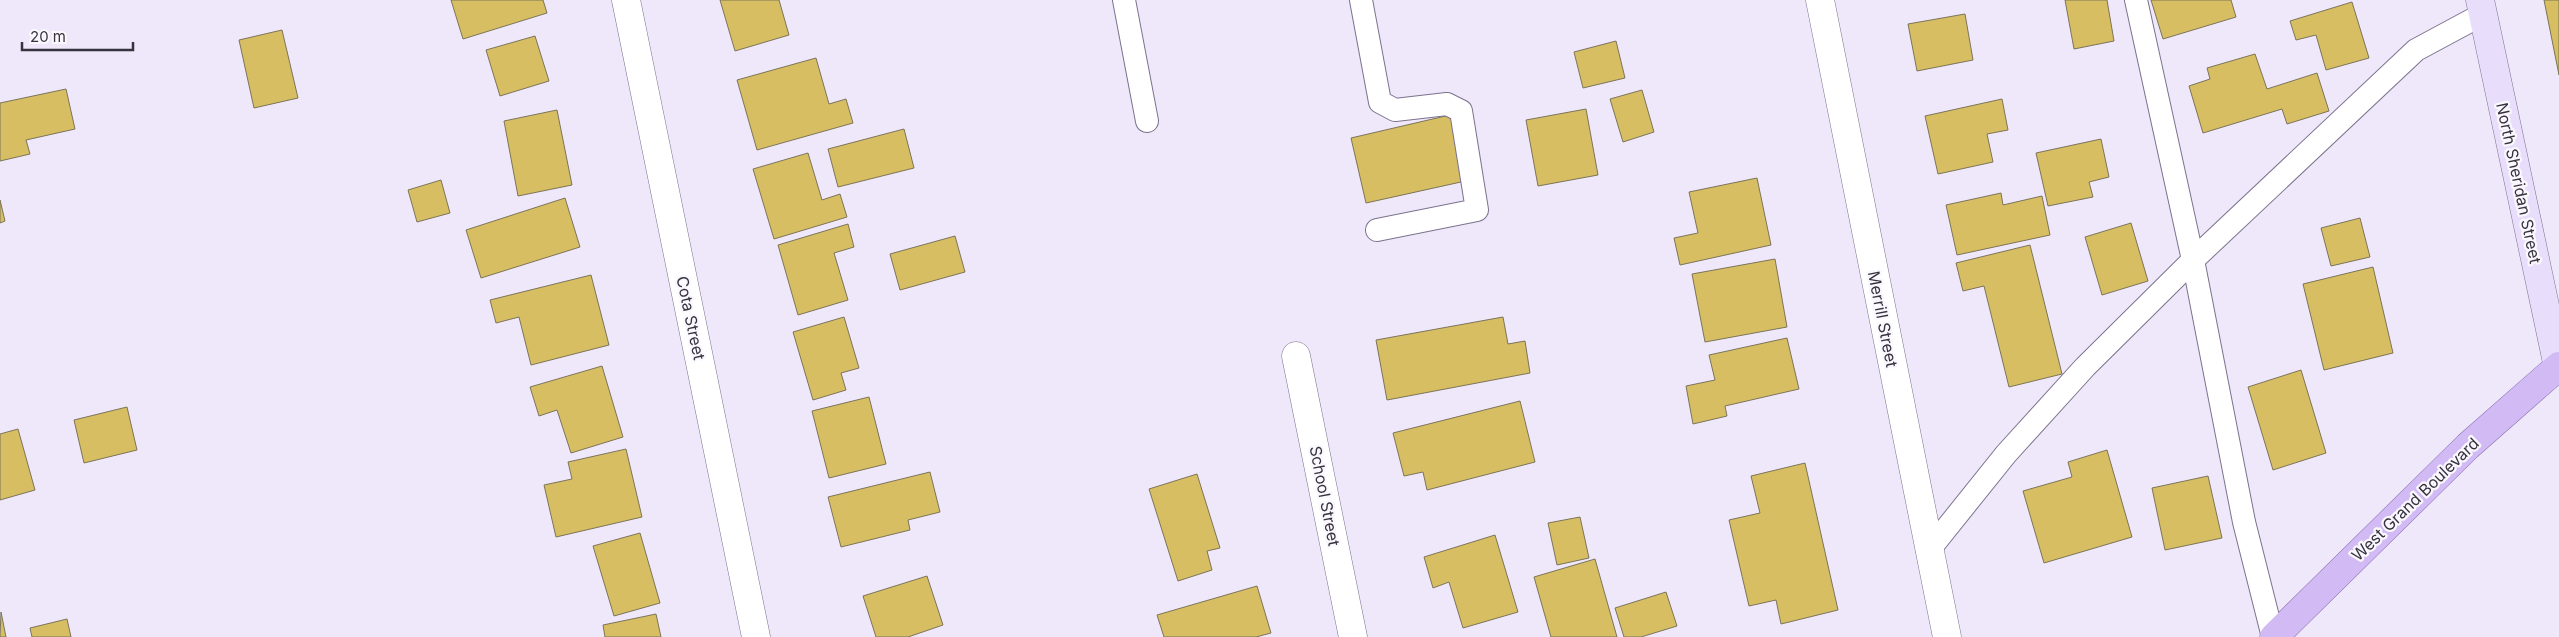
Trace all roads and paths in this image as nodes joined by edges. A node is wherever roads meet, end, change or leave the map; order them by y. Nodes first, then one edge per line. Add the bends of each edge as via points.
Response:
1 (626, 0) edge
2 (1124, 0) edge
3 (1361, 0) edge
4 (1820, 0) edge
5 (2136, 0) edge
6 (2482, 7) edge
7 (1148, 121) dead end
8 (1377, 230) dead end
9 (2193, 260) junction
10 (1296, 356) dead end
11 (2558, 366) edge
12 (1929, 550) junction
13 (756, 637) edge
14 (1353, 637) edge
15 (1947, 637) edge
16 (2274, 637) edge

1 - 13 street, Cota Street
2 - 7 lane
3 - 8 lane via 1380,102 1395,110 1447,104 1461,111 1477,210
4 - 12 street, Merrill Street
5 - 9 lane
6 - 9 lane via 2416,50
6 - 11 street, North Sheridan Street
9 - 12 lane via 2085,367 2006,454
9 - 16 lane via 2244,522
10 - 14 street, School Street
11 - 16 main road, West Grand Boulevard via 2468,446
12 - 15 street, Merrill Street

